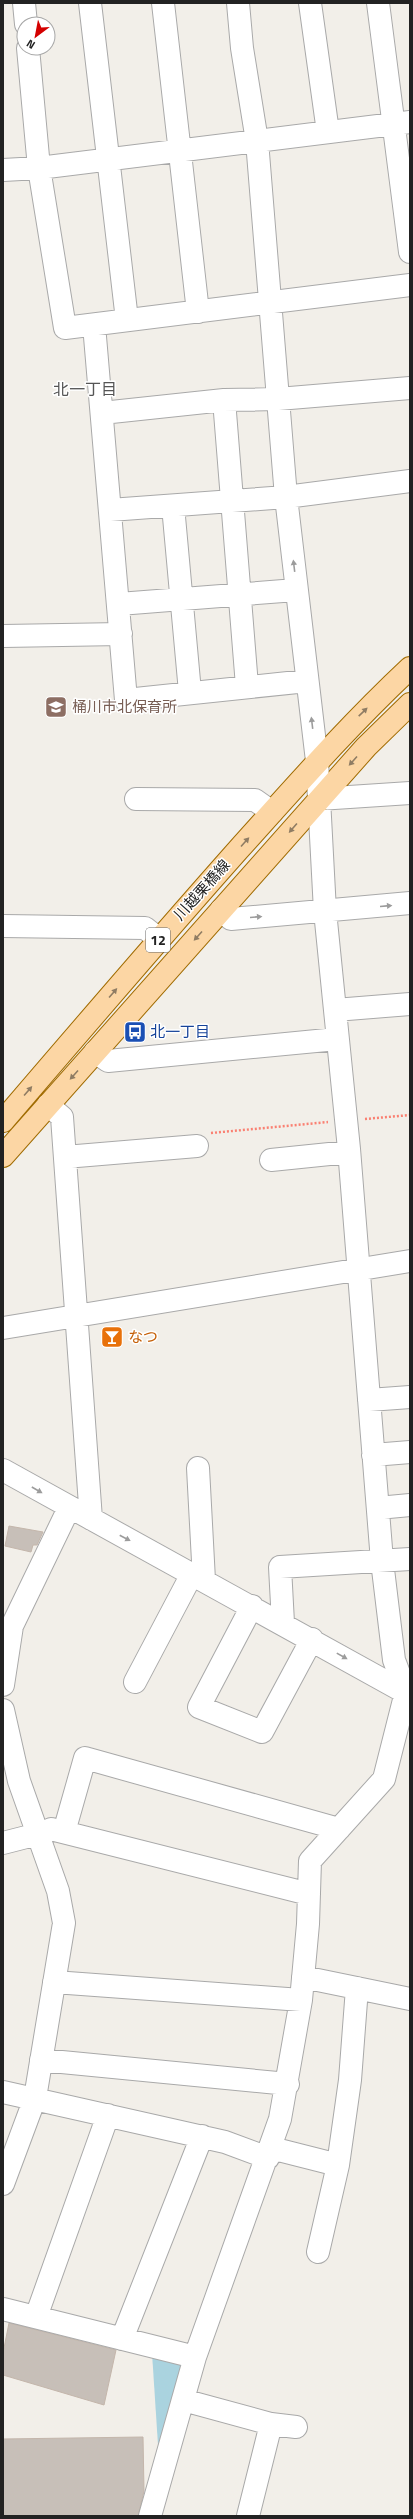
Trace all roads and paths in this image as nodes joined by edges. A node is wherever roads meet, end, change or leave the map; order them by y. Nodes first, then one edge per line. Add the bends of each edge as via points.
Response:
1 (24, 3) edge
2 (90, 3) edge
3 (163, 3) edge
4 (238, 3) edge
5 (310, 3) edge
6 (378, 3) edge
7 (25, 16) edge
8 (29, 56) edge
9 (402, 123) edge
10 (328, 132) junction
11 (257, 141) junction
12 (181, 150) junction
13 (108, 159) junction
14 (39, 168) junction
15 (3, 170) edge
16 (410, 252) edge
17 (410, 285) edge
18 (270, 303) junction
19 (198, 312) junction
20 (127, 320) junction
21 (94, 325) junction
22 (410, 388) edge
23 (278, 399) junction
24 (224, 400) junction
25 (102, 413) junction
26 (410, 481) edge
27 (286, 497) junction
28 (231, 501) junction
29 (173, 506) junction
30 (110, 510) junction
31 (296, 590) junction
32 (239, 595) junction
33 (182, 599) junction
34 (119, 604) junction
35 (121, 634) junction
36 (3, 636) edge
37 (410, 668) edge
38 (307, 681) junction
39 (247, 686) junction
40 (190, 692) junction
41 (410, 704) edge
42 (317, 761) junction
43 (410, 793) edge
44 (136, 799) dead end
45 (319, 799) junction
46 (272, 812) junction
47 (410, 903) edge
48 (220, 910) junction
49 (325, 911) junction
50 (3, 926) edge
51 (159, 939) junction
52 (410, 1004) edge
53 (335, 1010) junction
54 (337, 1039) junction
55 (95, 1052) junction
56 (48, 1104) junction
57 (410, 1115) edge
58 (3, 1121) edge
59 (346, 1121) junction
60 (201, 1140) joint
61 (349, 1152) junction
62 (3, 1156) edge
63 (65, 1157) junction
64 (271, 1160) dead end
65 (410, 1261) edge
66 (358, 1269) junction
67 (78, 1316) junction
68 (3, 1328) edge
69 (410, 1396) edge
70 (369, 1400) junction
71 (410, 1452) edge
72 (373, 1455) junction
73 (198, 1468) dead end
74 (3, 1470) edge
75 (410, 1505) edge
76 (69, 1508) junction
77 (378, 1508) junction
78 (91, 1519) junction
79 (410, 1558) edge
80 (382, 1561) junction
81 (198, 1577) junction
82 (252, 1606) junction
83 (283, 1623) junction
84 (7, 1626) edge
85 (312, 1639) junction
86 (135, 1682) dead end
87 (3, 1685) edge
88 (409, 1693) edge
89 (3, 1710) edge
90 (11, 1784) edge
91 (36, 1829) junction
92 (339, 1829) junction
93 (64, 1832) junction
94 (3, 1843) edge
95 (309, 1894) junction
96 (303, 1977) junction
97 (54, 1982) junction
98 (356, 1988) junction
99 (410, 1998) edge
100 (301, 2000) junction
101 (41, 2060) junction
102 (288, 2084) junction
103 (3, 2092) edge
104 (34, 2098) junction
105 (108, 2115) junction
106 (202, 2136) junction
107 (269, 2153) junction
108 (338, 2165) junction
109 (3, 2184) edge
110 (318, 2252) dead end
111 (3, 2309) edge
112 (36, 2317) junction
113 (122, 2339) junction
114 (195, 2358) junction
115 (183, 2400) junction
116 (271, 2424) junction
117 (296, 2427) dead end
118 (150, 2516) edge
119 (248, 2516) edge

1 - 7 street
2 - 13 street
3 - 12 street
4 - 11 street via 242,48
5 - 10 street
6 - 9 street
8 - 14 street
9 - 10 street
9 - 16 street
10 - 11 street
11 - 12 street
11 - 18 street
12 - 13 street
12 - 19 street
13 - 14 street
13 - 20 street
14 - 15 street
14 - 21 street via 65,328
17 - 18 street
18 - 19 street
18 - 23 street
19 - 20 street
20 - 21 street
21 - 25 street
22 - 23 street
23 - 24 street
23 - 27 street
24 - 25 street
24 - 28 street
25 - 30 street
26 - 27 street
27 - 28 street
31 -> 27 street
28 - 29 street
28 - 32 street
29 - 30 street
29 - 33 street
30 - 34 street
31 - 32 street
31 - 38 street
32 - 33 street
32 - 39 street
33 - 34 street
33 - 40 street
34 - 35 street
35 - 36 street
35 - 40 street via 126,700
42 -> 37 main road, 川越栗橋線 / 12 via 360,714
38 - 39 street
42 -> 38 street
39 - 40 street
41 -> 45 main road, 川越栗橋線 / 12 via 366,746
42 - 45 street
42 - 46 main road, 川越栗橋線 / 12
43 - 45 street
44 - 46 street via 255,800
45 -> 48 main road, 川越栗橋線 / 12
45 - 49 street
51 -> 46 main road, 川越栗橋線 / 12
49 -> 47 street
48 -> 49 street via 231,919
48 -> 55 main road, 川越栗橋線 / 12
49 - 53 street
50 - 51 street via 146,928
58 -> 51 main road, 川越栗橋線 / 12
52 - 53 street
53 - 54 street
54 - 55 street via 108,1061
54 - 59 street
55 -> 56 main road, 川越栗橋線 / 12
56 - 62 main road, 川越栗橋線 / 12
56 - 63 street via 62,1117
57 - 59 path
59 - 60 path
59 - 61 street
60 - 63 street
61 - 64 street
61 - 66 street
63 - 67 street
65 - 66 street
66 - 67 street
66 - 70 street
67 - 68 street
67 - 78 street
69 - 70 street
70 - 72 street
71 - 72 street
72 - 77 street
73 - 81 street
74 -> 76 street
75 - 77 street
76 - 78 street
76 - 84 street
77 - 80 street
78 -> 81 street
79 - 80 street
80 - 83 street via 280,1567
80 - 88 street via 394,1660
81 - 82 street
81 - 86 street
82 - 83 street
82 - 85 street via 199,1707 262,1732
83 - 85 street
84 - 87 street
85 -> 88 street
88 - 92 street via 384,1779
89 - 90 street
90 - 91 street
91 - 93 street
91 - 94 street
91 - 97 street via 58,1890 64,1923
92 - 93 street via 84,1758
92 - 95 street via 310,1861
93 - 95 street
95 - 96 street
96 - 98 street
96 - 100 street
97 - 100 street
97 - 101 street
98 - 99 street
98 - 108 street via 350,2080
100 - 102 street
101 - 102 street
101 - 104 street
102 - 107 street
103 - 104 street
104 - 105 street
104 - 109 street
105 - 106 street
105 - 112 street
106 - 107 street
106 - 113 street
107 - 108 street
107 - 114 street
108 - 110 street
111 - 112 street
112 - 113 street
113 - 114 street
114 - 115 street
115 - 116 street
115 - 118 street
116 - 117 street
116 - 119 street

